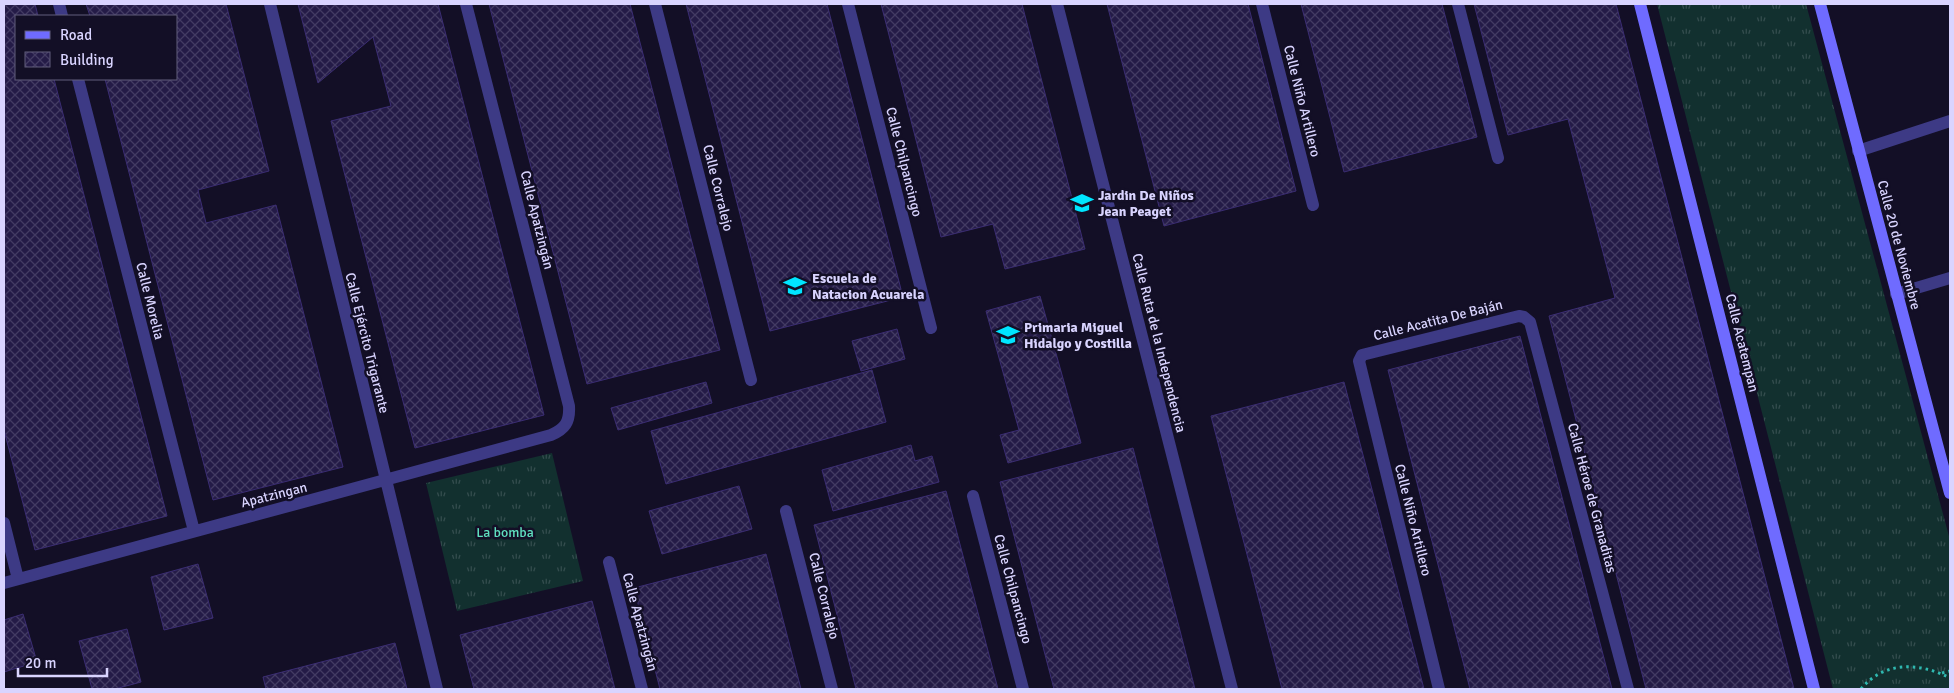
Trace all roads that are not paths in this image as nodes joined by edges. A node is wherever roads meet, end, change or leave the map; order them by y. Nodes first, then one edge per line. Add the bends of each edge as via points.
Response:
1 (270, 4) edge
2 (466, 4) edge
3 (655, 4) edge
4 (848, 4) edge
5 (1057, 4) edge
6 (1262, 4) edge
7 (1458, 4) edge
8 (1640, 4) edge
9 (1820, 4) edge
10 (78, 80) edge
11 (1950, 121) edge
12 (1858, 151) junction
13 (1498, 158) dead end
14 (1313, 205) dead end
15 (1950, 278) edge
16 (1896, 294) junction
17 (1524, 317) joint
18 (931, 328) dead end
19 (1360, 358) joint
20 (751, 380) dead end
21 (551, 435) joint
22 (385, 481) junction
23 (1950, 493) edge
24 (973, 496) dead end
25 (786, 510) dead end
26 (4, 523) edge
27 (194, 530) junction
28 (608, 562) dead end
29 (18, 579) junction
30 (4, 583) edge
31 (436, 689) edge
32 (642, 689) edge
33 (832, 689) edge
34 (1023, 689) edge
35 (1232, 689) edge
36 (1439, 689) edge
37 (1628, 689) edge
38 (1814, 689) edge

1 - 22 street, Calle Ejército Trigarante
2 - 21 street, Calle Apatzingán via 569,406 570,418 566,425
3 - 20 street, Calle Corralejo
4 - 18 street, Calle Chilpancingo
5 - 35 street, Calle Ruta de la Independencia
6 - 14 street, Calle Niño Artillero
7 - 13 street
8 - 38 street, Calle Acatempan
9 - 12 street, Calle 20 de Noviembre
10 - 27 street, Calle Morelia
11 - 12 street
12 - 16 street, Calle 20 de Noviembre
15 - 16 street
16 - 23 street, Calle 20 de Noviembre
17 - 19 street, Calle Acatita De Baján via 1497,321
17 - 37 street, Calle Héroe de Granaditas via 1530,322
19 - 36 street, Calle Niño Artillero
21 - 22 street, Apatzingan
22 - 27 street, Apatzingan
22 - 31 street, Calle Ejército Trigarante
24 - 34 street, Calle Chilpancingo
25 - 33 street, Calle Corralejo
26 - 29 street
27 - 29 street, Apatzingan
28 - 32 street, Calle Apatzingán
29 - 30 street, Apatzingan

